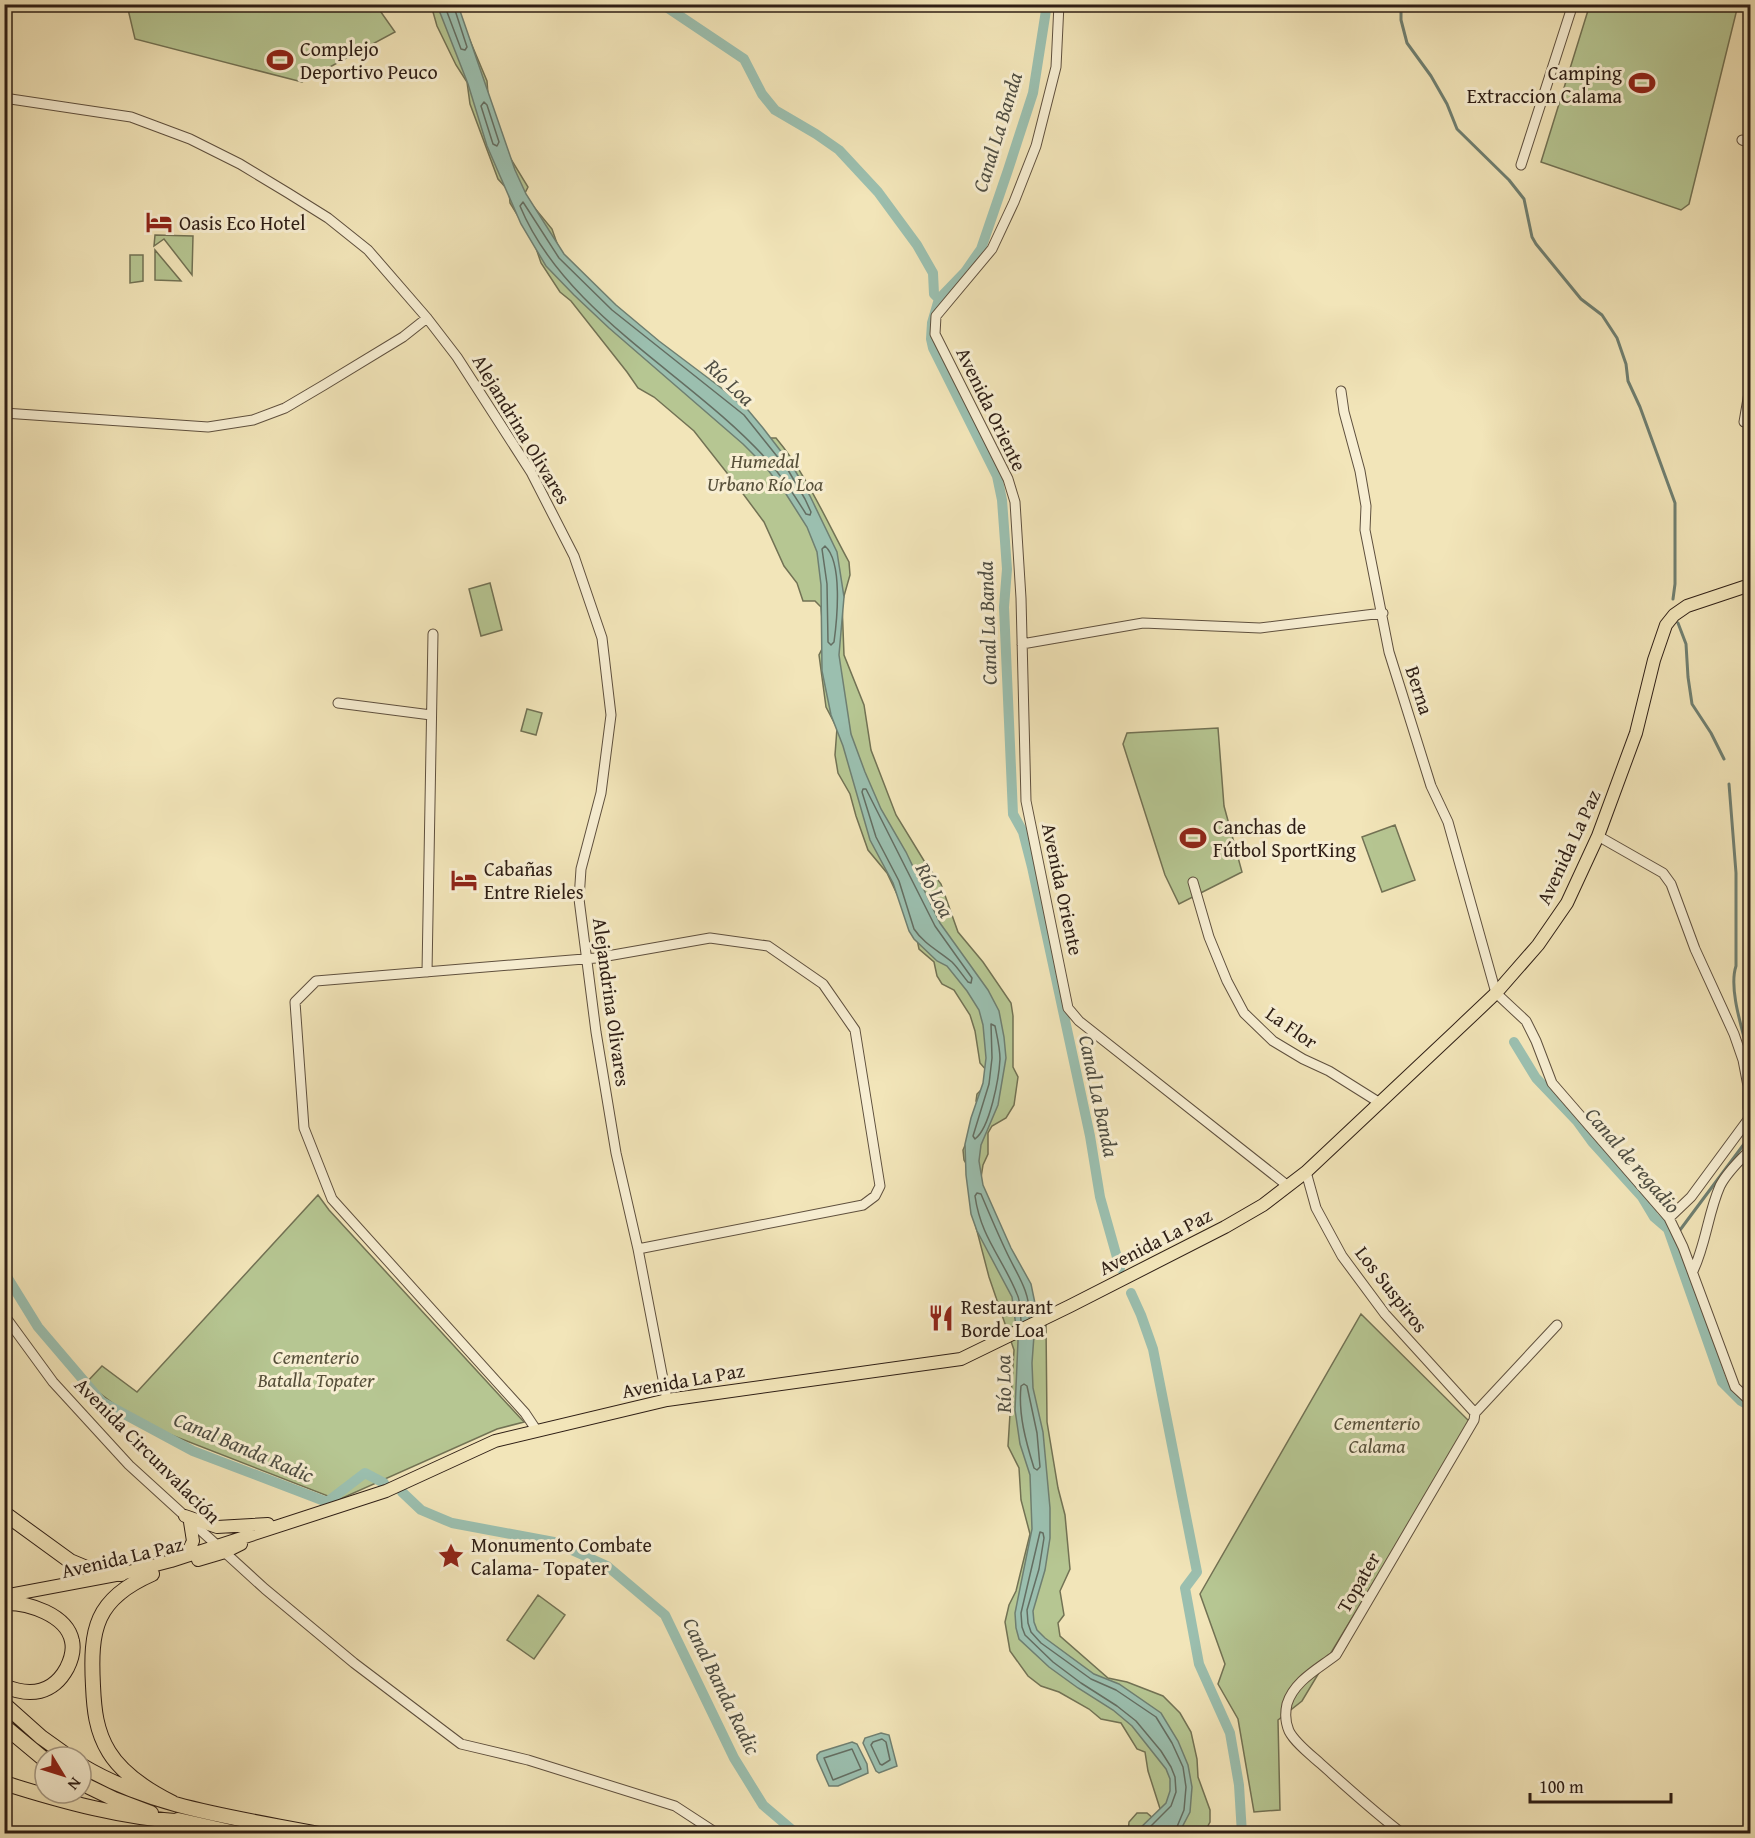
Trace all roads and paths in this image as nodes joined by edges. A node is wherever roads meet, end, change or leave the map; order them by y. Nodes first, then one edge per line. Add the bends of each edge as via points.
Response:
1 (1059, 4) edge
2 (1573, 4) edge
3 (4, 98) edge
4 (1521, 165) dead end
5 (427, 318) junction
6 (1750, 387) edge
7 (1341, 392) dead end
8 (4, 413) edge
9 (1744, 422) dead end
10 (1750, 585) edge
11 (1383, 613) junction
12 (433, 634) dead end
13 (1022, 644) junction
14 (338, 703) dead end
15 (431, 716) junction
16 (1598, 836) junction
17 (1193, 882) dead end
18 (586, 959) junction
19 (427, 972) junction
20 (1496, 993) junction
21 (1380, 1103) junction
22 (1750, 1117) edge
23 (1750, 1150) edge
24 (1306, 1172) junction
25 (1288, 1186) junction
26 (1669, 1218) junction
27 (638, 1250) junction
28 (1693, 1271) junction
29 (4, 1315) edge
30 (1557, 1325) dead end
31 (667, 1400) junction
32 (1750, 1401) edge
33 (1475, 1413) junction
34 (537, 1431) junction
35 (4, 1513) edge
36 (188, 1519) junction
37 (290, 1523) junction
38 (220, 1549) junction
39 (186, 1556) junction
40 (121, 1574) junction
41 (152, 1574) junction
42 (5, 1600) edge
43 (4, 1686) edge
44 (4, 1704) edge
45 (4, 1726) edge
46 (53, 1745) edge
47 (33, 1750) edge
48 (93, 1771) edge
49 (4, 1783) edge
50 (93, 1789) edge
51 (173, 1803) junction
52 (186, 1822) junction
53 (240, 1833) edge
54 (319, 1833) edge
55 (718, 1833) edge
56 (1403, 1833) edge

1 - 13 street, Avenida Oriente via 1056,67 1036,146 992,249 936,316 935,334 1008,479 1015,502
2 - 4 street
3 - 5 street, Alejandrina Olivares via 131,117 240,164 328,218 368,250
5 - 8 street via 403,337 285,408 253,420 208,428
5 - 18 street, Alejandrina Olivares via 457,357 531,472 574,556 602,638 611,715 601,793 581,870 579,898
6 - 9 street
7 - 11 street, Berna via 1364,494 1365,530
10 - 16 main road, Avenida La Paz via 1687,606 1666,625 1636,733
11 - 13 street via 1260,628 1143,622
11 - 20 street, Berna via 1389,652 1431,786 1448,822
12 - 15 street
13 - 25 street, Avenida Oriente via 1026,801 1068,1008 1079,1022
14 - 15 street
15 - 19 street
16 - 20 main road, Avenida La Paz via 1567,903 1538,945
16 - 22 street via 1663,873 1671,884 1695,950 1737,1042 1748,1086
17 - 21 street, La Flor via 1209,937 1244,1013 1274,1041
18 - 19 street
18 - 27 street, Alejandrina Olivares via 616,1153
18 - 27 street via 710,938 768,946 823,984 855,1030 880,1186 870,1201
19 - 34 street via 316,981 295,1002 304,1128 332,1199
20 - 21 main road, Avenida La Paz
20 - 26 street via 1526,1021 1552,1083
21 - 24 main road, Avenida La Paz
22 - 26 street via 1691,1197
23 - 28 street via 1721,1185
24 - 25 main road, Avenida La Paz
24 - 33 street, Los Suspiros via 1316,1208 1342,1256 1384,1314
25 - 31 main road, Avenida La Paz via 1225,1227 962,1359
26 - 28 street
27 - 31 street, Alejandrina Olivares
28 - 32 street via 1735,1387
29 - 36 street, Avenida Circunvalación via 53,1382 95,1430
30 - 33 street, Topater
31 - 34 main road, Avenida La Paz
33 - 56 street, Topater via 1336,1655 1309,1674 1287,1702 1285,1716 1290,1732 1378,1815
34 - 37 main road, Avenida La Paz via 495,1441 386,1491
35 - 40 highway via 70,1561 89,1569
36 - 37 main road via 223,1527
36 - 38 street, Avenida Circunvalación
36 - 39 main road via 194,1532
37 - 38 main road, Avenida La Paz
38 - 39 main road, Avenida La Paz
38 - 41 main road, Avenida La Paz
38 - 55 street, Avenida Circunvalación via 354,1663 461,1744 528,1760 675,1806
39 - 40 main road, Avenida La Paz
40 - 42 main road, Avenida La Paz
41 - 42 main road, Avenida La Paz
41 - 51 highway via 122,1591 98,1622 92,1648 94,1711 103,1741 119,1765 141,1785
42 - 43 highway via 32,1605 50,1615 66,1628 73,1651 62,1677 49,1688 30,1693
44 - 46 highway
45 - 47 highway
48 - 51 highway
49 - 52 highway via 116,1814
50 - 52 highway via 132,1807
51 - 54 highway
52 - 53 highway

